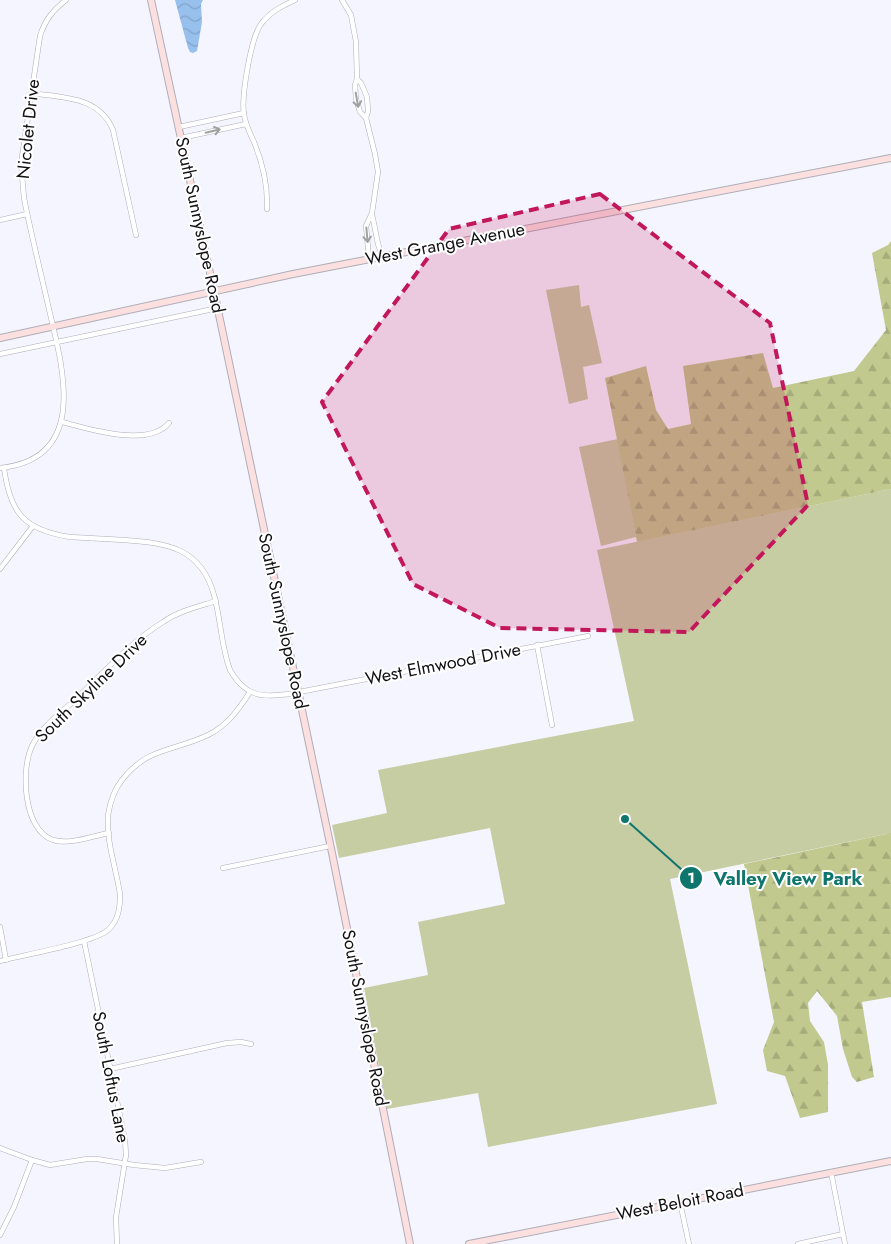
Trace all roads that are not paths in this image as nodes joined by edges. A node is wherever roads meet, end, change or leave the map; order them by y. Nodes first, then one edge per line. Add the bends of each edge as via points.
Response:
1 (66, 0) edge
2 (151, 0) edge
3 (295, 0) edge
4 (342, 0) edge
5 (357, 79) junction
6 (32, 94) junction
7 (244, 113) junction
8 (366, 118) junction
9 (246, 124) junction
10 (179, 127) junction
11 (181, 138) junction
12 (891, 158) edge
13 (267, 209) dead end
14 (27, 214) junction
15 (372, 214) junction
16 (0, 220) edge
17 (136, 235) dead end
18 (382, 256) junction
19 (369, 258) junction
20 (214, 291) junction
21 (218, 308) junction
22 (53, 325) junction
23 (0, 338) edge
24 (56, 342) junction
25 (0, 354) edge
26 (62, 422) junction
27 (168, 423) dead end
28 (2, 468) edge
29 (33, 526) junction
30 (0, 569) edge
31 (216, 601) junction
32 (588, 636) dead end
33 (537, 646) junction
34 (250, 692) junction
35 (298, 692) junction
36 (552, 725) dead end
37 (109, 833) junction
38 (330, 846) junction
39 (223, 868) dead end
40 (0, 927) edge
41 (84, 941) junction
42 (6, 960) junction
43 (0, 961) edge
44 (251, 1044) dead end
45 (110, 1069) junction
46 (0, 1148) edge
47 (32, 1160) junction
48 (891, 1161) edge
49 (201, 1162) dead end
50 (124, 1163) junction
51 (831, 1172) junction
52 (680, 1202) junction
53 (844, 1234) junction
54 (0, 1236) edge
55 (117, 1244) edge
56 (410, 1244) edge
57 (469, 1244) edge
58 (689, 1244) edge
59 (798, 1244) edge
60 (845, 1244) edge

1 - 6 street, Nicolet Drive via 51,13 42,28
2 - 10 street, South Sunnyslope Road
3 - 7 street via 273,11 260,25 247,72
4 - 5 street via 351,15
5 - 8 street via 367,97
5 -> 8 street via 356,99 360,112
6 - 14 street, Nicolet Drive via 21,172
6 - 17 street via 84,102 107,118 113,130
7 - 9 street
7 - 10 street
8 - 15 street via 378,172
11 -> 9 street
9 - 13 street via 264,170
10 - 11 street, South Sunnyslope Road
11 - 20 street, South Sunnyslope Road
12 - 18 street, West Grange Avenue
14 - 16 street
14 - 22 street, Nicolet Drive
15 - 18 street
15 -> 19 street via 366,226
18 - 19 street, West Grange Avenue
19 - 20 street, West Grange Avenue
20 - 21 street, South Sunnyslope Road
20 - 22 street, West Grange Avenue
21 - 24 street
21 - 35 street, South Sunnyslope Road
22 - 23 street, West Grange Avenue
22 - 24 street, Nicolet Drive
24 - 25 street
24 - 26 street, Nicolet Drive via 65,398
26 - 27 street via 110,434 130,435 156,432
26 - 28 street via 55,438 33,460
28 - 29 street via 14,506
29 - 30 street
29 - 31 street via 55,535 160,543 181,550 201,568
31 - 34 street via 230,670
31 - 37 street, South Skyline Drive via 178,614 144,636 33,744 25,767 25,784 35,825 43,834 58,841
32 - 33 street, West Elmwood Drive
33 - 35 street, West Elmwood Drive
33 - 36 street
34 - 35 street, West Elmwood Drive via 267,696
34 - 37 street via 236,713 217,730 149,756 127,773 113,796 108,815
35 - 38 street, South Sunnyslope Road
37 - 41 street via 120,894 119,913 109,930
38 - 39 street
38 - 56 street, South Sunnyslope Road
40 - 42 street
41 - 42 street
41 - 45 street, South Loftus Lane
42 - 43 street
44 - 45 street via 227,1043
45 - 50 street, South Loftus Lane via 125,1140
46 - 47 street
47 - 50 street via 50,1165 92,1159
47 - 54 street
48 - 51 street, West Beloit Road
49 - 50 street via 166,1168
50 - 55 street, South Loftus Lane via 117,1211
51 - 52 street, West Beloit Road
51 - 53 street
52 - 57 street, West Beloit Road
52 - 58 street
53 - 59 street
53 - 60 street

